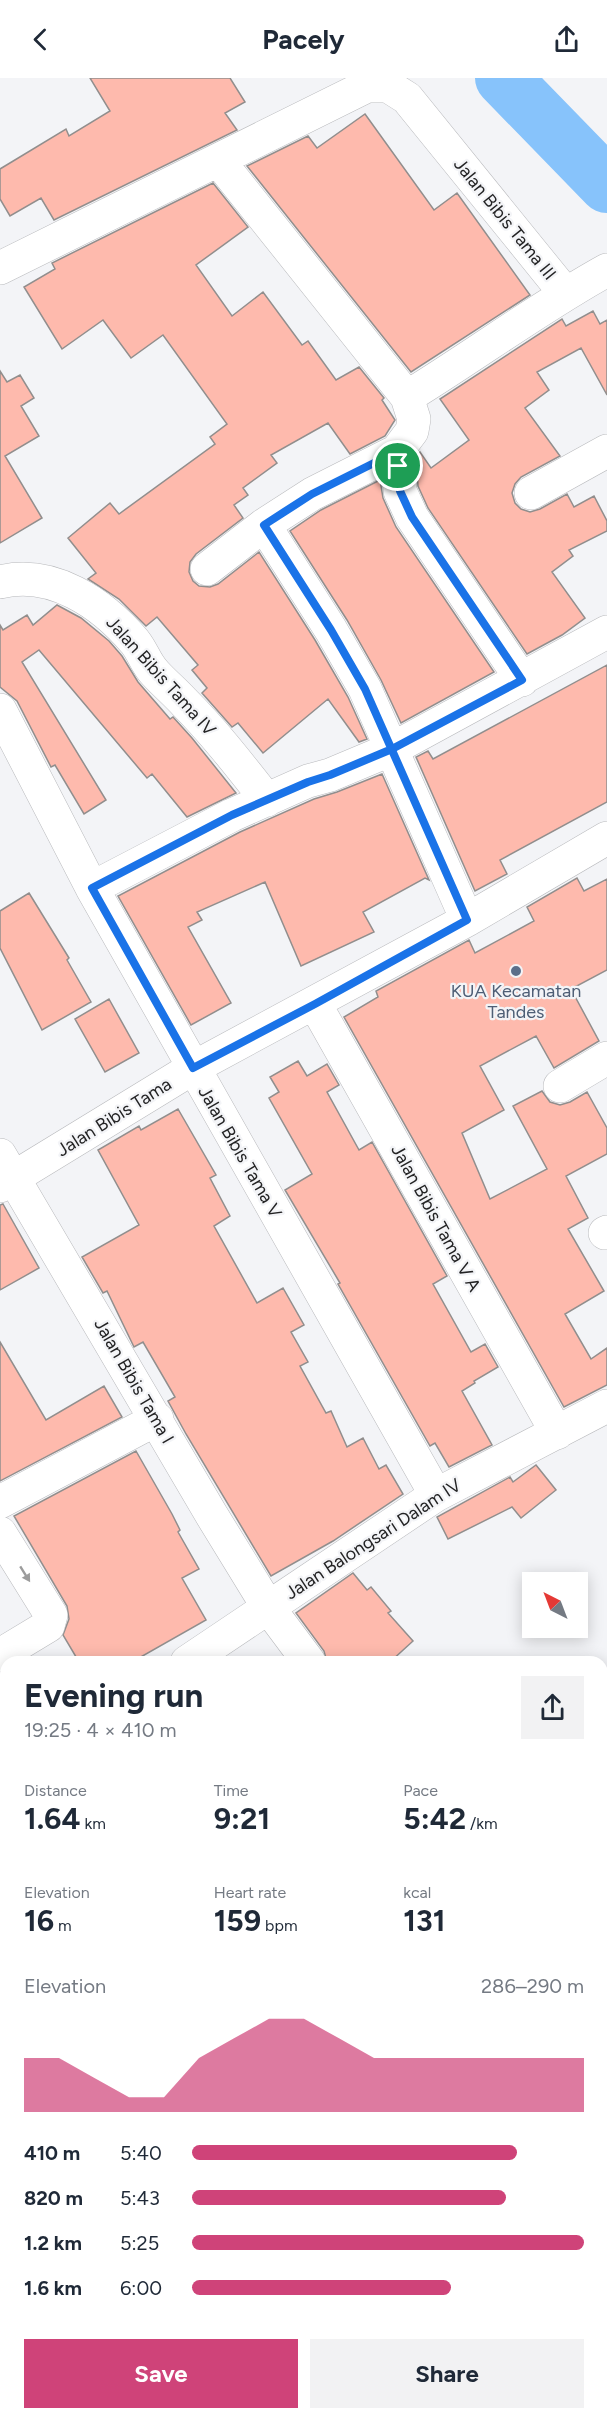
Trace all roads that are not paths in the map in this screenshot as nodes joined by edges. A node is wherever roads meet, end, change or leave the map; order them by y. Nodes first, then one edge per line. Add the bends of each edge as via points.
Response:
1 (219, 160) junction
2 (0, 268) edge
3 (607, 270) edge
4 (565, 293) junction
5 (407, 397) junction
6 (398, 451) junction
7 (607, 451) edge
8 (531, 493) dead end
9 (264, 525) junction
10 (207, 569) dead end
11 (0, 582) edge
12 (607, 632) edge
13 (522, 680) junction
14 (0, 710) edge
15 (392, 749) junction
16 (267, 800) junction
17 (607, 838) edge
18 (92, 888) junction
19 (467, 920) junction
20 (315, 1004) junction
21 (607, 1058) edge
22 (193, 1068) junction
23 (560, 1086) dead end
24 (5, 1173) edge
25 (607, 1406) edge
26 (157, 1419) junction
27 (557, 1433) junction
28 (436, 1495) junction
29 (0, 1502) edge
30 (0, 1533) edge
31 (268, 1607) junction
32 (0, 1655) edge
33 (195, 1656) edge
34 (305, 1656) edge

1 - 2 street, Jalan Bibis Tama III
1 - 4 street, Jalan Bibis Tama III via 368,86 388,86 408,98
1 - 5 street
3 - 4 street
4 - 5 street, Jalan Bibis Tama III
5 - 6 street via 414,419 412,430
6 - 9 street via 312,494
6 - 13 street via 400,491 412,517
7 - 8 street
9 - 10 street
9 - 15 street via 365,689
11 - 16 street, Jalan Bibis Tama IV via 17,578 46,580 93,604 132,639 153,672 206,725
12 - 13 street
13 - 15 street
14 - 18 street, Jalan Bibis Tama V
15 - 16 street
15 - 19 street
16 - 18 street
17 - 19 street, Jalan Bibis Tama
18 - 22 street, Jalan Bibis Tama V
19 - 20 street, Jalan Bibis Tama
20 - 22 street, Jalan Bibis Tama
20 - 27 street, Jalan Bibis Tama V A
21 - 23 street
22 - 24 street, Jalan Bibis Tama
22 - 28 street, Jalan Bibis Tama V
24 - 26 street, Jalan Bibis Tama I
25 - 27 street, Jalan Balongsari Dalam IV
26 - 29 street
26 - 31 street, Jalan Bibis Tama I
27 - 28 street, Jalan Balongsari Dalam IV
28 - 31 street, Jalan Balongsari Dalam IV
30 -> 32 street via 51,1615 48,1626
31 - 33 street
31 - 34 street, Jalan Bibis Tama I

